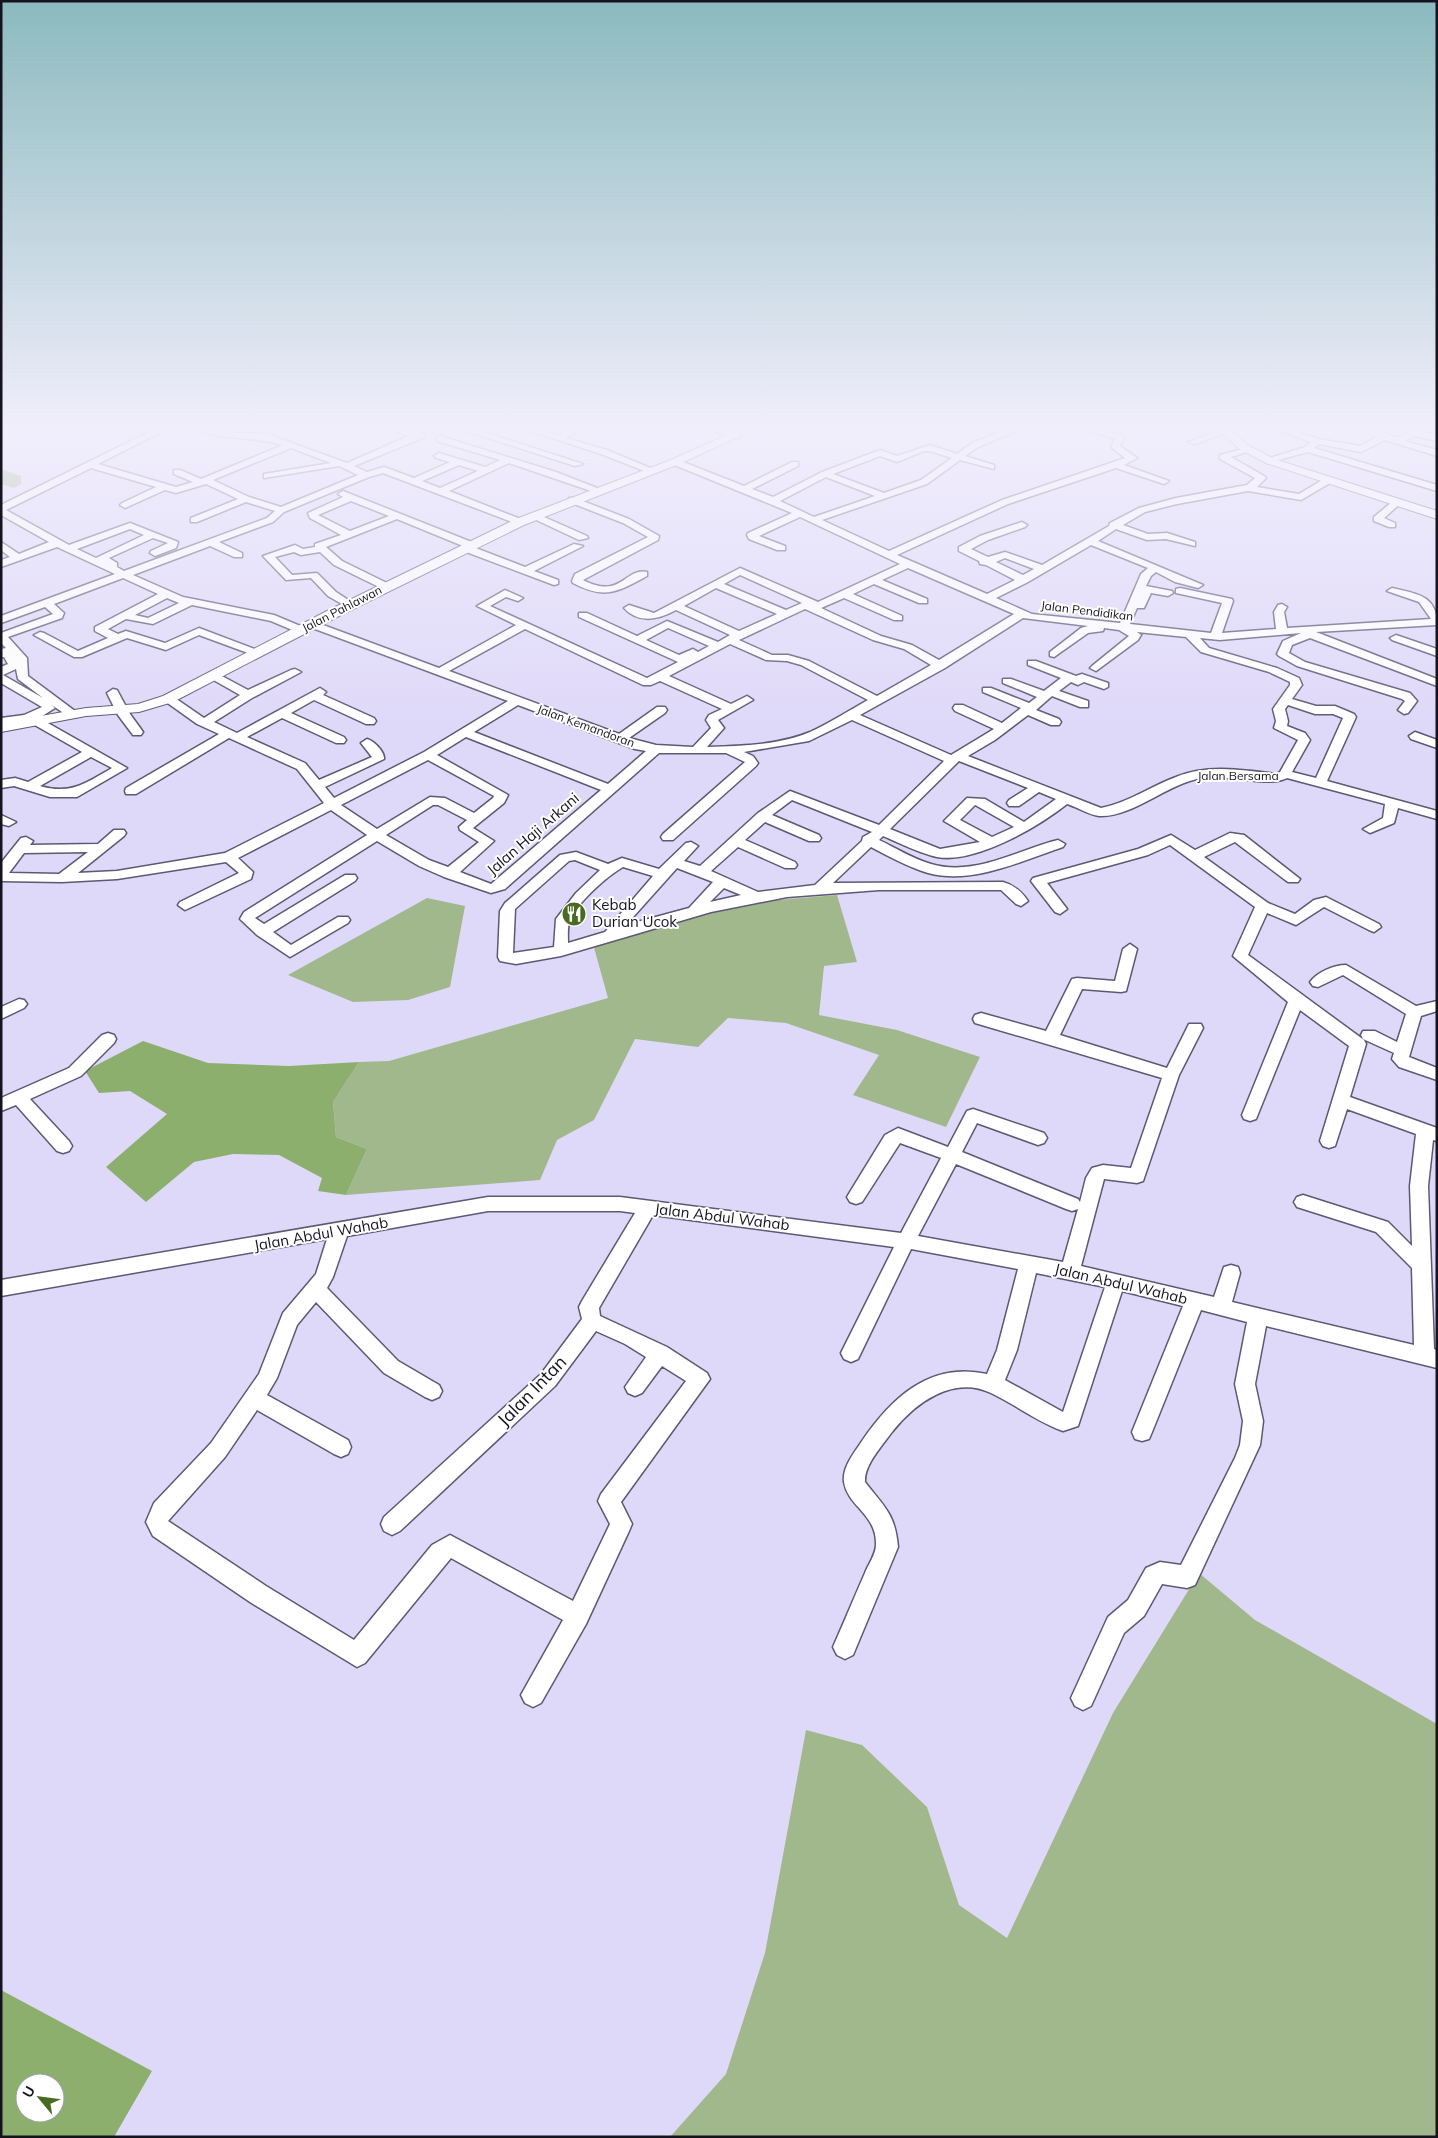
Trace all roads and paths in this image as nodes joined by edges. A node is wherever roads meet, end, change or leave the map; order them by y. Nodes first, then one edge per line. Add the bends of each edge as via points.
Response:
1 (26, 525) edge
2 (257, 525) edge
3 (330, 525) edge
4 (375, 525) edge
5 (417, 525) edge
6 (514, 525) edge
7 (551, 525) edge
8 (637, 525) edge
9 (775, 525) edge
10 (824, 525) edge
11 (1022, 525) dead end
12 (1113, 525) joint
13 (956, 526) joint
14 (153, 534) junction
15 (349, 535) junction
16 (984, 538) junction
17 (1090, 541) junction
18 (211, 542) junction
19 (57, 543) junction
20 (1191, 544) dead end
21 (468, 547) junction
22 (781, 548) dead end
23 (4, 549) edge
24 (68, 549) junction
25 (321, 549) junction
26 (238, 555) dead end
27 (889, 555) junction
28 (18, 558) junction
29 (984, 562) junction
30 (1, 564) edge
31 (908, 564) junction
32 (1155, 566) junction
33 (1043, 569) junction
34 (526, 571) junction
35 (123, 574) junction
36 (643, 574) dead end
37 (874, 580) junction
38 (1024, 580) junction
39 (554, 582) dead end
40 (716, 584) junction
41 (387, 587) junction
42 (1217, 589) dead end
43 (1180, 591) dead end
44 (1392, 591) dead end
45 (1168, 593) dead end
46 (166, 594) junction
47 (845, 594) junction
48 (518, 598) dead end
49 (986, 598) junction
50 (923, 601) dead end
51 (188, 603) junction
52 (48, 604) junction
53 (349, 605) junction
54 (675, 606) junction
55 (1282, 606) dead end
56 (816, 607) junction
57 (629, 608) dead end
58 (784, 613) junction
59 (1021, 614) junction
60 (583, 615) dead end
61 (128, 616) junction
62 (898, 618) dead end
63 (1, 620) edge
64 (1437, 621) edge
65 (525, 625) junction
66 (1377, 625) junction
67 (306, 627) junction
68 (1127, 630) junction
69 (1304, 631) junction
70 (1437, 631) edge
71 (1282, 632) junction
72 (1182, 634) junction
73 (40, 635) dead end
74 (1, 636) edge
75 (1317, 636) junction
76 (735, 637) junction
77 (1217, 637) junction
78 (1393, 637) joint
79 (116, 638) junction
80 (638, 640) junction
81 (715, 644) junction
82 (1419, 646) junction
83 (1204, 650) junction
84 (256, 653) junction
85 (1437, 653) edge
86 (1, 654) edge
87 (1054, 654) dead end
88 (1032, 663) dead end
89 (941, 666) junction
90 (1096, 668) dead end
91 (1, 672) edge
92 (294, 672) dead end
93 (439, 672) junction
94 (214, 676) junction
95 (660, 677) junction
96 (1, 678) edge
97 (1069, 678) junction
98 (1006, 681) dead end
99 (1437, 683) edge
100 (1104, 685) dead end
101 (987, 690) dead end
102 (113, 693) dead end
103 (317, 694) joint
104 (1048, 694) junction
105 (248, 695) junction
106 (168, 699) junction
107 (747, 700) dead end
108 (517, 701) junction
109 (878, 701) junction
110 (1286, 701) junction
111 (1084, 704) dead end
112 (730, 708) junction
113 (959, 708) dead end
114 (1029, 709) junction
115 (121, 710) junction
116 (661, 710) dead end
117 (1404, 710) dead end
118 (282, 713) junction
119 (73, 714) junction
120 (851, 715) junction
121 (209, 720) dead end
122 (37, 721) junction
123 (370, 721) dead end
124 (1, 722) edge
125 (1055, 722) dead end
126 (1, 728) edge
127 (1003, 728) junction
128 (137, 732) dead end
129 (466, 733) junction
130 (237, 735) junction
131 (1414, 736) dead end
132 (620, 739) junction
133 (340, 740) dead end
134 (367, 743) dead end
135 (1437, 744) edge
136 (656, 749) junction
137 (727, 749) junction
138 (697, 750) junction
139 (92, 752) junction
140 (428, 755) junction
141 (956, 758) junction
142 (309, 760) dead end
143 (1285, 774) junction
144 (1320, 782) junction
145 (1, 784) edge
146 (317, 786) junction
147 (1038, 786) junction
148 (28, 787) junction
149 (610, 789) junction
150 (132, 791) dead end
151 (1066, 798) junction
152 (1392, 802) junction
153 (1014, 803) dead end
154 (333, 805) junction
155 (1437, 815) edge
156 (763, 816) junction
157 (475, 819) junction
158 (1024, 827) junction
159 (1370, 829) dead end
160 (882, 830) junction
161 (119, 833) dead end
162 (377, 835) junction
163 (668, 837) dead end
164 (814, 838) dead end
165 (868, 840) junction
166 (736, 841) junction
167 (991, 842) junction
168 (1058, 844) dead end
169 (691, 846) dead end
170 (103, 848) junction
171 (1195, 856) junction
172 (229, 857) junction
173 (674, 862) junction
174 (914, 863) junction
175 (790, 865) dead end
176 (609, 869) junction
177 (983, 869) junction
178 (702, 872) junction
179 (1, 873) edge
180 (450, 874) junction
181 (662, 874) junction
182 (1, 878) edge
183 (61, 878) junction
184 (350, 878) dead end
185 (1293, 879) dead end
186 (721, 882) junction
187 (894, 886) junction
188 (989, 886) junction
189 (819, 889) junction
190 (756, 897) junction
191 (1021, 901) dead end
192 (185, 905) dead end
193 (1263, 906) junction
194 (1060, 908) dead end
195 (693, 913) junction
196 (344, 920) dead end
197 (1374, 927) dead end
198 (262, 932) junction
199 (611, 934) junction
200 (1130, 949) dead end
201 (561, 950) junction
202 (1318, 982) dead end
203 (1296, 1000) junction
204 (19, 1004) dead end
205 (1437, 1006) edge
206 (1414, 1012) junction
207 (1, 1014) edge
208 (981, 1019) dead end
209 (1195, 1028) dead end
210 (1370, 1035) dead end
211 (1051, 1038) junction
212 (108, 1039) dead end
213 (1401, 1050) junction
214 (1437, 1074) edge
215 (1171, 1075) junction
216 (19, 1097) junction
217 (1341, 1100) junction
218 (1, 1105) edge
219 (1250, 1115) dead end
220 (1431, 1133) edge
221 (1038, 1138) dead end
222 (1329, 1141) dead end
223 (63, 1146) dead end
224 (953, 1156) junction
225 (856, 1197) dead end
226 (1303, 1202) dead end
227 (1072, 1204) dead end
228 (648, 1208) junction
229 (339, 1231) junction
230 (906, 1241) junction
231 (1029, 1264) junction
232 (1420, 1264) junction
233 (1070, 1271) junction
234 (1231, 1273) dead end
235 (1116, 1281) junction
236 (1, 1288) edge
237 (316, 1289) junction
238 (1195, 1301) junction
239 (1220, 1308) junction
240 (1258, 1317) junction
241 (592, 1321) junction
242 (660, 1353) junction
243 (851, 1353) dead end
244 (1430, 1358) edge
245 (993, 1384) junction
246 (635, 1387) dead end
247 (432, 1391) dead end
248 (254, 1398) junction
249 (1142, 1432) dead end
250 (341, 1447) dead end
251 (392, 1524) dead end
252 (578, 1616) junction
253 (845, 1648) dead end
254 (533, 1695) dead end
255 (1083, 1698) dead end

1 - 19 street, Jalan Kemandoran
2 - 18 street
3 - 15 street
4 - 15 street
5 - 21 street
6 - 21 street, Jalan Pahlawan
7 - 34 street via 581,542
8 - 36 street via 654,538 579,576 577,581 606,592
9 - 22 street via 751,536
10 - 27 street, Jalan Pendidikan
11 - 16 street
12 - 17 street
12 - 20 street via 1147,537 1167,536
13 - 16 street
13 - 27 street
14 - 14 street via 106,554 101,559 120,566 174,544
14 - 24 street via 137,527 124,527
15 - 25 street via 320,545
16 - 29 street via 963,549
17 - 32 street
17 - 33 street
18 - 26 street
18 - 35 street
19 - 24 street, Jalan Kemandoran
19 - 28 street
21 - 34 street
21 - 41 street, Jalan Pahlawan
23 - 28 street
24 - 35 street, Jalan Kemandoran
25 - 41 street via 338,563
25 - 53 street via 301,552 295,548 268,556 290,578 313,575
27 - 31 street, Jalan Pendidikan
28 - 30 street
29 - 33 street via 1005,555
29 - 38 street
31 - 37 street
31 - 49 street, Jalan Pendidikan
32 - 42 street via 1179,580
32 - 68 street via 1146,574
33 - 38 street
34 - 39 street
35 - 46 street, Jalan Kemandoran
35 - 52 street
37 - 47 street
37 - 50 street
38 - 49 street
40 - 54 street
40 - 56 street via 744,571
40 - 58 street
41 - 53 street, Jalan Pahlawan
43 - 77 street via 1228,601
44 - 64 street via 1423,600
45 - 68 street via 1147,589
46 - 51 street, Jalan Kemandoran
46 - 61 street
47 - 56 street
47 - 62 street
48 - 65 street via 505,594 482,606
49 - 59 street, Jalan Pendidikan
51 - 61 street via 150,622
51 - 67 street, Jalan Kemandoran
52 - 63 street
52 - 74 street via 59,613 58,616
53 - 67 street, Jalan Pahlawan
54 - 57 street via 651,617
54 - 76 street
55 - 71 street via 1279,612
56 - 58 street via 803,605
56 - 89 street via 877,638 908,646
58 - 76 street
59 - 68 street, Jalan Pendidikan
59 - 89 street, Jalan Kemandoran
60 - 80 street
61 - 79 street via 99,629
64 - 66 street, Jalan Pendidikan
65 - 93 street
65 - 95 street via 645,683
66 - 69 street, Jalan Pendidikan
66 - 78 street
67 - 84 street, Jalan Pahlawan
67 - 93 street, Jalan Kemandoran
68 - 72 street, Jalan Pendidikan
68 - 87 street via 1088,629
68 - 90 street via 1135,635 1134,638
69 - 71 street, Jalan Pendidikan
69 - 75 street
70 - 82 street
71 - 77 street, Jalan Pendidikan
72 - 77 street, Jalan Pendidikan
72 - 83 street
73 - 79 street via 78,654
74 - 119 street via 21,658 22,677
75 - 99 street
75 - 117 street via 1286,643 1283,654 1301,664 1406,696 1411,701
76 - 81 street
76 - 109 street via 770,658 788,658 805,663
77 - 83 street via 1216,645
78 - 82 street
79 - 84 street via 130,634 166,647 199,631
80 - 81 street via 679,659
80 - 81 street via 667,624
81 - 95 street
82 - 85 street
83 - 110 street via 1293,679 1296,685
84 - 94 street, Jalan Pahlawan
86 - 91 street via 6,651 14,665
88 - 97 street
89 - 109 street, Jalan Kemandoran
92 - 105 street
93 - 108 street, Jalan Kemandoran
94 - 105 street
94 - 106 street, Jalan Pahlawan
95 - 112 street
96 - 124 street via 49,708 34,715
97 - 100 street via 1078,681 1082,677
97 - 104 street
98 - 104 street
101 - 114 street
102 - 115 street
103 - 118 street
103 - 123 street
104 - 111 street
104 - 114 street
105 - 121 street
106 - 115 street, Jalan Pahlawan via 145,707
106 - 130 street, Jalan Haji Arkani via 191,716
107 - 112 street
108 - 129 street
108 - 132 street, Jalan Kemandoran
109 - 120 street, Jalan Kemandoran
110 - 143 street via 1279,709 1280,728 1304,740
110 - 144 street via 1316,710 1335,710 1350,717
112 - 138 street via 712,719 718,728
113 - 127 street
114 - 125 street
114 - 127 street
115 - 119 street, Jalan Pahlawan
115 - 128 street
116 - 132 street
118 - 130 street
118 - 133 street
119 - 122 street, Jalan Pahlawan
120 - 137 street, Jalan Kemandoran via 805,738
120 - 141 street, Jalan Bersama
122 - 126 street, Jalan Pahlawan
122 - 139 street
127 - 141 street
129 - 140 street
129 - 149 street
130 - 142 street
130 - 146 street, Jalan Haji Arkani via 294,761
130 - 150 street
131 - 135 street
132 - 136 street, Jalan Kemandoran
134 - 146 street via 379,756 378,759
136 - 138 street, Jalan Kemandoran
136 - 149 street, Jalan Haji Arkani
137 - 138 street, Jalan Kemandoran
137 - 163 street via 749,758 752,763
139 - 148 street
139 - 148 street via 122,768 77,793 50,793
140 - 154 street
140 - 157 street via 501,795 500,800
141 - 147 street, Jalan Bersama
141 - 160 street
143 - 144 street, Jalan Bersama
143 - 151 street, Jalan Bersama via 1278,778 1200,773 1100,812
144 - 152 street, Jalan Bersama
145 - 148 street via 15,782
146 - 154 street, Jalan Haji Arkani
147 - 151 street, Jalan Bersama
147 - 153 street
149 - 180 street, Jalan Haji Arkani via 498,888 492,889
151 - 158 street
152 - 155 street, Jalan Bersama
152 - 159 street via 1389,820
154 - 162 street, Jalan Haji Arkani
154 - 172 street
156 - 160 street via 786,796 794,796
156 - 164 street
156 - 166 street
157 - 162 street via 433,800
157 - 180 street via 466,827 467,830 487,840
158 - 167 street
158 - 167 street via 974,800 946,818
160 - 165 street
160 - 167 street via 939,853
161 - 170 street
162 - 180 street, Jalan Haji Arkani via 424,863
162 - 198 street via 249,915 247,920
165 - 174 street
165 - 189 street
166 - 175 street
166 - 178 street
168 - 177 street
169 - 173 street
170 - 179 street via 23,844
170 - 183 street
171 - 185 street via 1230,837 1239,838
171 - 193 street
171 - 194 street via 1171,839 1143,852 1038,881
172 - 183 street via 117,875
172 - 192 street via 246,872 246,876
173 - 178 street
173 - 181 street
174 - 177 street via 941,871
174 - 187 street
176 - 181 street via 622,862
176 - 201 street via 566,913 561,925
176 - 201 street via 576,856 565,858 507,911 505,957
177 - 188 street
178 - 186 street
181 - 199 street
182 - 183 street
184 - 198 street
186 - 190 street
186 - 195 street
187 - 188 street
187 - 189 street
188 - 191 street via 1007,888
189 - 190 street
190 - 195 street
193 - 197 street via 1296,920 1319,903 1326,902
193 - 203 street via 1240,956
195 - 199 street
196 - 198 street via 290,952
199 - 201 street
200 - 211 street via 1121,987 1077,983
202 - 206 street via 1339,970 1346,970
203 - 217 street via 1358,1044
203 - 219 street
204 - 207 street
205 - 206 street
206 - 213 street
208 - 211 street
209 - 215 street
210 - 213 street
211 - 215 street
212 - 216 street via 75,1072
213 - 214 street via 1400,1058 1405,1063
215 - 233 street via 1137,1176 1103,1172 1095,1178
216 - 218 street
216 - 223 street
217 - 220 street
217 - 222 street
220 - 232 street via 1419,1186
221 - 224 street via 976,1115 972,1117
224 - 225 street via 903,1136 894,1136
224 - 227 street via 1010,1176
224 - 230 street
226 - 232 street via 1382,1227
228 - 229 street, Jalan Abdul Wahab via 588,1203 493,1204
228 - 230 street, Jalan Abdul Wahab
228 - 241 street, Jalan Intan via 590,1307
229 - 236 street, Jalan Abdul Wahab
229 - 237 street via 324,1277
230 - 231 street, Jalan Abdul Wahab
230 - 243 street
231 - 233 street, Jalan Abdul Wahab
231 - 245 street via 1007,1350
232 - 244 street
233 - 235 street, Jalan Abdul Wahab
234 - 239 street
235 - 238 street, Jalan Abdul Wahab
235 - 245 street via 1071,1419 1063,1422
237 - 247 street via 391,1367
237 - 248 street via 290,1318 266,1378
238 - 239 street, Jalan Abdul Wahab
238 - 249 street
239 - 240 street, Jalan Abdul Wahab
240 - 244 street, Jalan Abdul Wahab
240 - 255 street via 1245,1384 1252,1435 1236,1478 1187,1577 1160,1573 1154,1576 1136,1608 1116,1625
241 - 242 street
241 - 251 street, Jalan Intan via 548,1380
242 - 246 street
242 - 252 street via 700,1379 609,1501 621,1524
245 - 253 street via 961,1379 920,1393 886,1425 864,1456 854,1480 856,1488 880,1516 886,1530 887,1547
248 - 250 street
248 - 252 street via 218,1450 162,1510 157,1522 161,1529 357,1655 440,1553 450,1546
252 - 254 street

